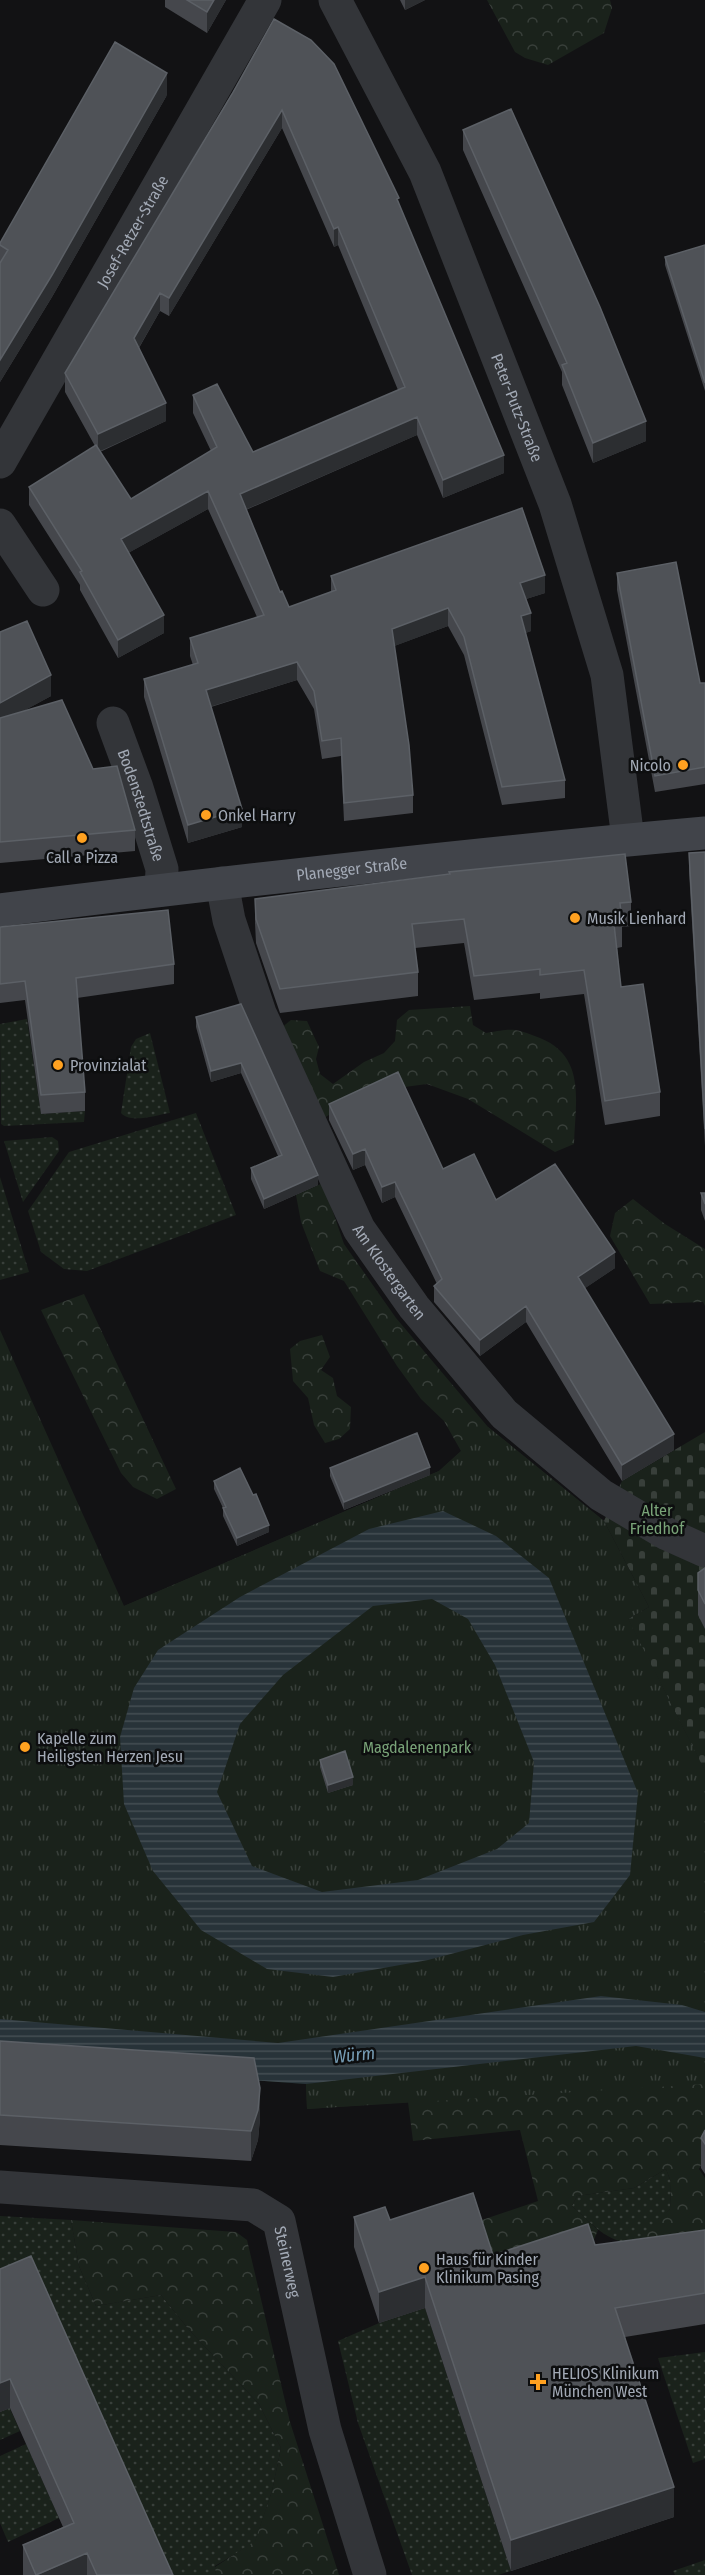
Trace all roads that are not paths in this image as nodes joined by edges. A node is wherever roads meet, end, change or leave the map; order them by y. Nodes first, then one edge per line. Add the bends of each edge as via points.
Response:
1 (265, 0) edge
2 (335, 0) edge
3 (0, 462) edge
4 (0, 525) edge
5 (43, 590) dead end
6 (113, 723) dead end
7 (705, 833) edge
8 (628, 839) junction
9 (222, 883) junction
10 (160, 890) junction
11 (0, 910) edge
12 (705, 1551) edge
13 (0, 2187) edge
14 (370, 2575) edge

1 - 3 street, Josef-Retzer-Straße
2 - 8 street, Peter-Putz-Straße via 424,172 555,504 607,675
4 - 5 street
6 - 10 street, Bodenstedtstraße via 162,869
7 - 8 main road, Planegger Straße
8 - 9 main road, Planegger Straße
9 - 10 main road, Planegger Straße
9 - 12 street, Am Klostergarten via 229,920 279,1056 359,1229 414,1307 504,1414 601,1495 667,1534
10 - 11 main road, Planegger Straße
13 - 14 street, Steinerweg via 253,2205 279,2221 325,2430

